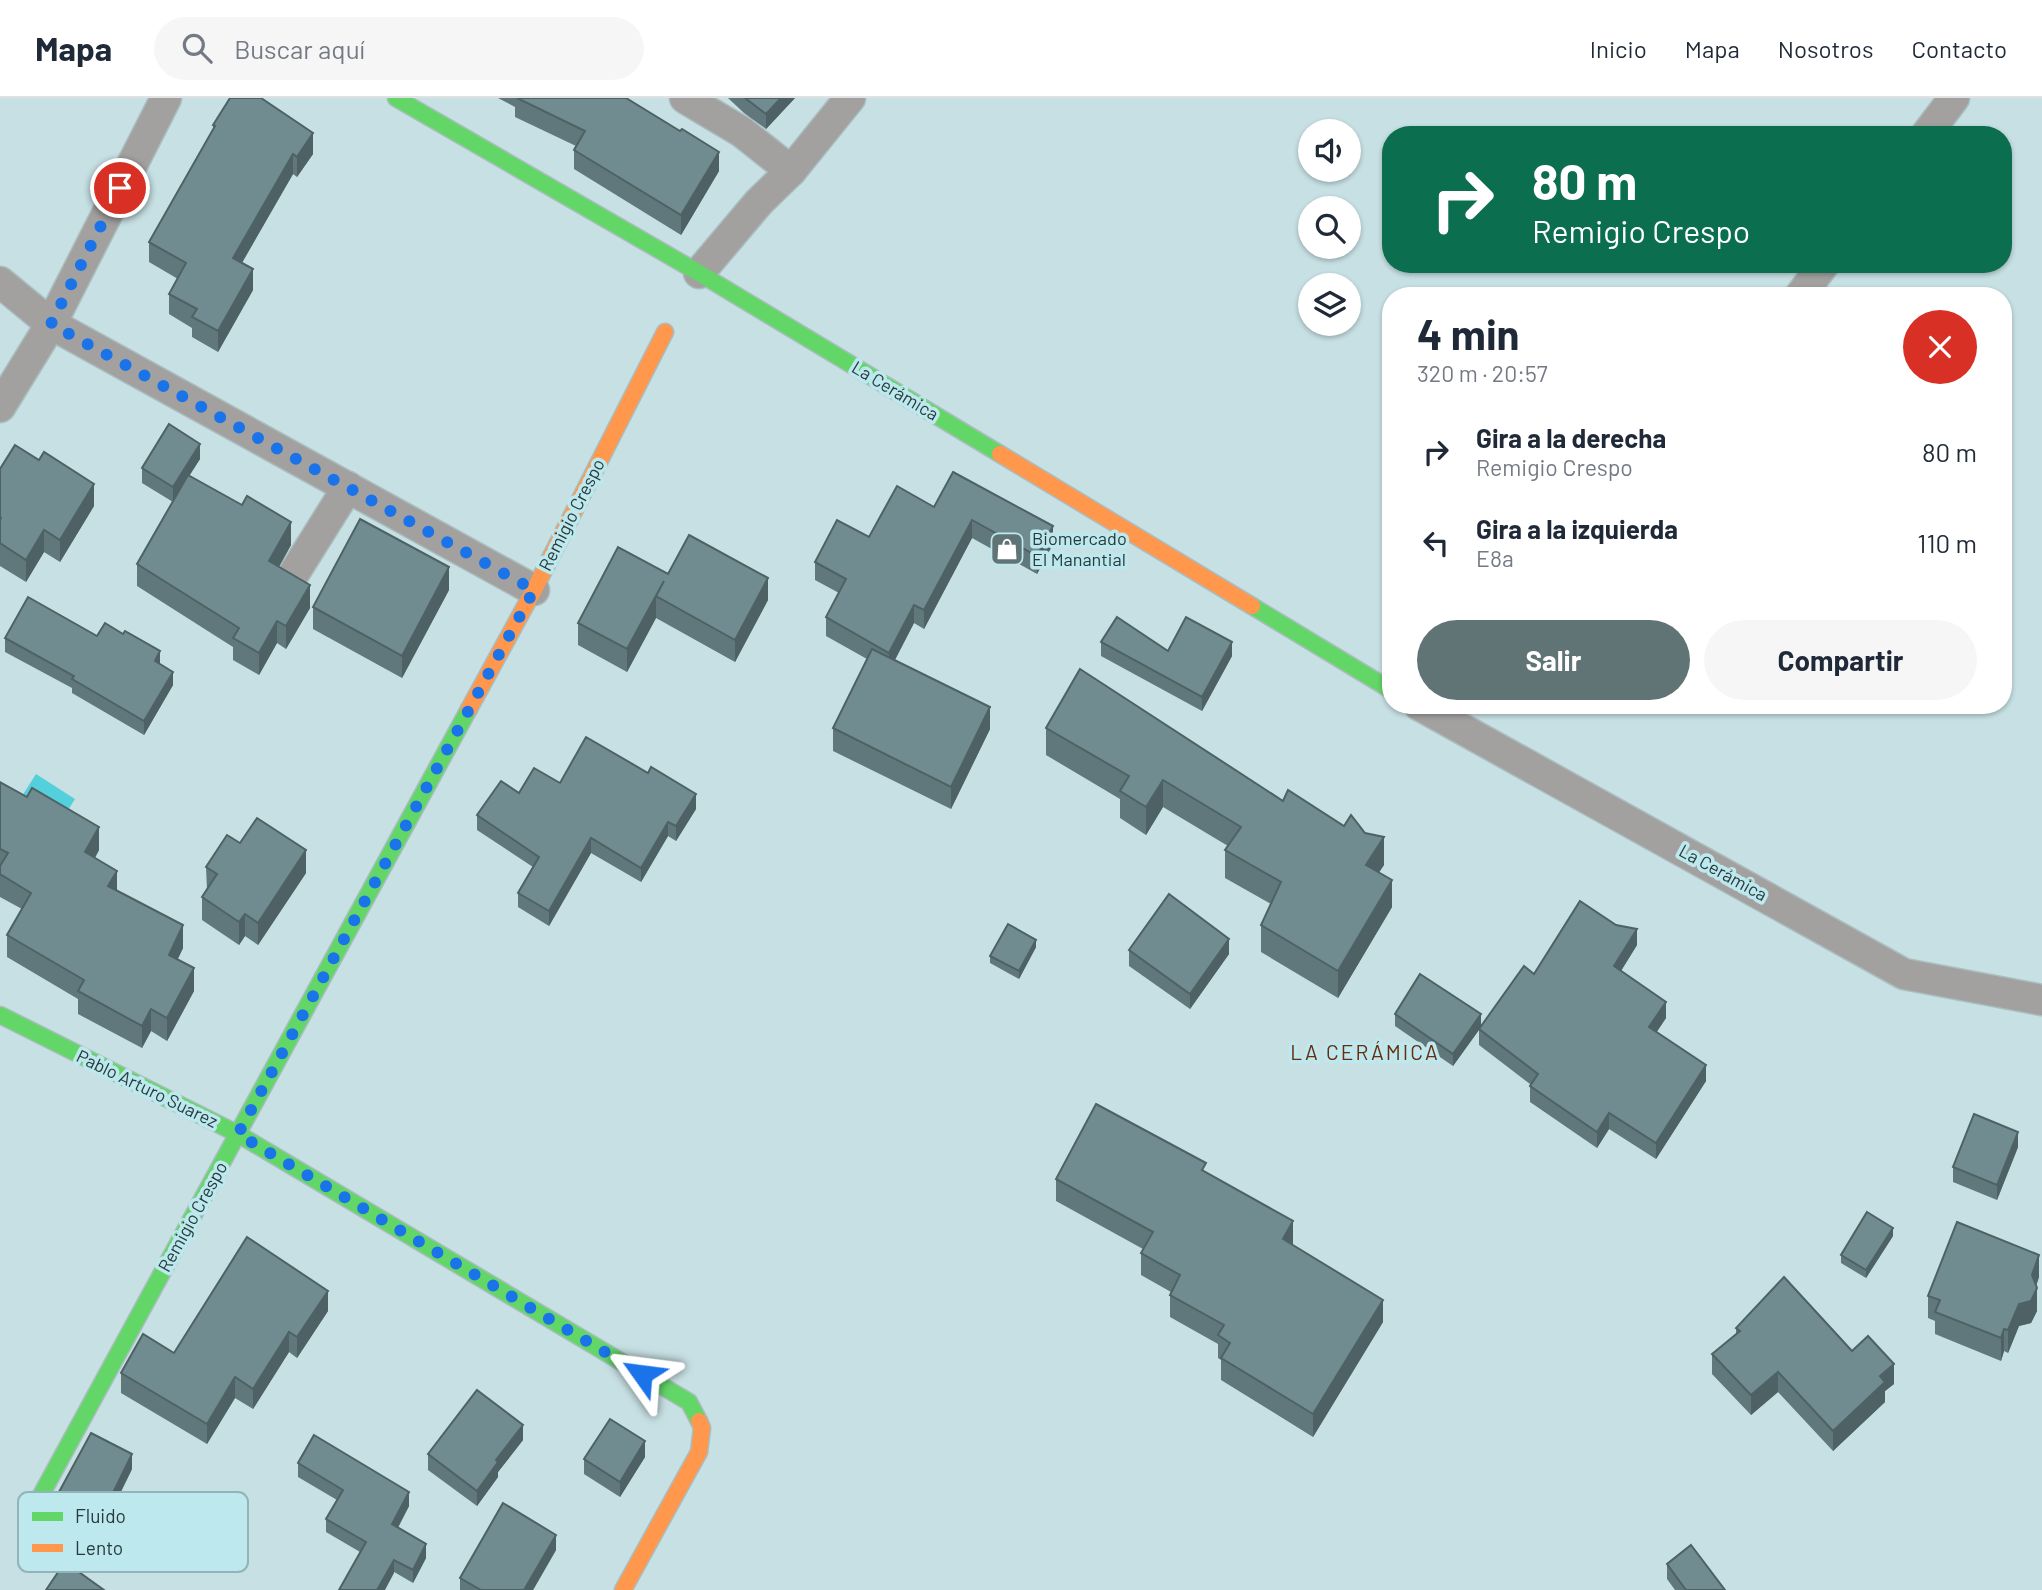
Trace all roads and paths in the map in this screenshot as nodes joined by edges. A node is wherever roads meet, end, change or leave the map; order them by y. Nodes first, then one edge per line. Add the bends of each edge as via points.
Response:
1 (166, 98) edge
2 (396, 98) edge
3 (685, 98) edge
4 (850, 98) edge
5 (1954, 98) edge
6 (1933, 126) edge
7 (790, 171) junction
8 (699, 274) junction
9 (0, 282) edge
10 (51, 324) junction
11 (665, 332) dead end
12 (0, 407) edge
13 (348, 487) junction
14 (293, 575) edge
15 (534, 590) junction
16 (1382, 685) edge
17 (1435, 714) edge
18 (2042, 1000) edge
19 (0, 1015) edge
20 (238, 1134) junction
21 (43, 1492) edge
22 (623, 1590) edge

1 - 10 street
2 - 8 street, La Cerámica
3 - 7 street via 742,132
4 - 7 street
5 - 6 street
7 - 8 street
8 - 16 street, La Cerámica
9 - 10 street
10 - 12 street
10 - 13 street
11 - 15 street, Remigio Crespo
13 - 14 street
13 - 15 street
15 - 20 street, Remigio Crespo
17 - 18 street, La Cerámica via 1904,974
19 - 20 street, Pablo Arturo Suarez
20 - 21 street, Remigio Crespo
20 - 22 street, Pablo Arturo Suarez via 689,1402 702,1428 699,1452

